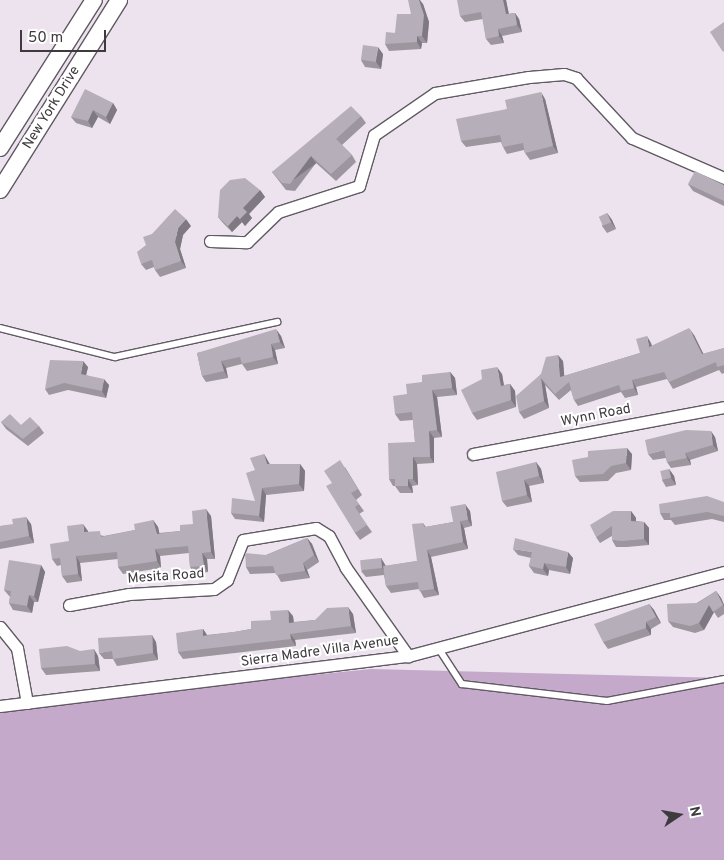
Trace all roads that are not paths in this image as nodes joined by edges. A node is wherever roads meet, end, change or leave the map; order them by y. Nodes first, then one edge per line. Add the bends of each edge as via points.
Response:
1 (94, 0) edge
2 (119, 0) edge
3 (0, 148) edge
4 (724, 178) edge
5 (0, 190) edge
6 (210, 241) dead end
7 (277, 322) dead end
8 (0, 328) edge
9 (724, 407) edge
10 (473, 454) dead end
11 (724, 572) edge
12 (69, 605) dead end
13 (0, 627) edge
14 (438, 647) junction
15 (408, 656) junction
16 (724, 679) edge
17 (27, 703) junction
18 (0, 706) edge

1 - 3 main road, New York Drive
2 - 5 main road, New York Drive
4 - 6 street via 632,138 576,78 564,74 529,77 435,93 374,135 359,186 278,212 247,242
7 - 8 lane via 115,357
9 - 10 street, Wynn Road
11 - 14 street, Sierra Madre Villa Avenue
12 - 15 street, Mesita Road via 129,594 214,589 227,580 243,540 316,528 329,536 346,568
13 - 17 street via 17,648
14 - 15 street, Sierra Madre Villa Avenue
14 - 16 lane via 462,684 607,701
15 - 17 street, Sierra Madre Villa Avenue
17 - 18 street, Sierra Madre Villa Avenue

